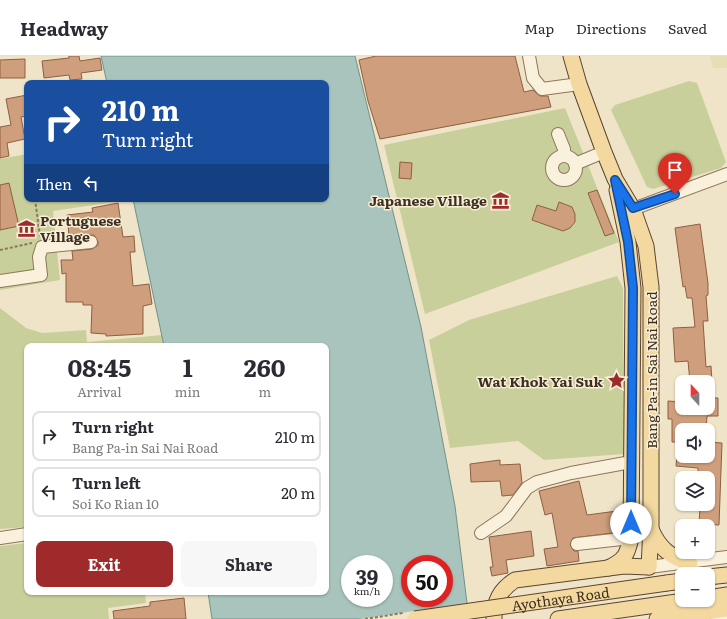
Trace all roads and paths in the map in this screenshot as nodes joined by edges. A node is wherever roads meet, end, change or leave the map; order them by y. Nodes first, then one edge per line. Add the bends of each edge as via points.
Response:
1 (529, 56) edge
2 (572, 56) edge
3 (579, 84) junction
4 (558, 134) dead end
5 (604, 152) junction
6 (564, 156) junction
7 (575, 164) junction
8 (727, 174) edge
9 (615, 180) junction
10 (35, 202) edge
11 (633, 208) junction
12 (91, 242) dead end
13 (41, 244) junction
14 (0, 250) edge
15 (0, 281) edge
16 (631, 462) junction
17 (651, 528) junction
18 (482, 533) dead end
19 (24, 534) edge
20 (0, 538) edge
21 (631, 538) junction
22 (577, 544) dead end
23 (727, 557) edge
24 (690, 563) junction
25 (649, 567) junction
26 (608, 568) junction
27 (727, 575) edge
28 (715, 576) edge
29 (675, 582) edge
30 (727, 595) edge
31 (715, 597) edge
32 (675, 602) edge
33 (727, 609) edge
34 (727, 618) edge
35 (415, 619) edge
36 (494, 619) edge
37 (504, 619) edge
38 (558, 619) edge
39 (657, 619) edge
40 (717, 619) edge

1 - 3 street via 533,78 542,89
2 - 3 main road, Bang Pa-in Sai Nai Road
3 - 5 main road, Bang Pa-in Sai Nai Road
4 - 6 street
5 - 7 street
5 - 9 main road, Bang Pa-in Sai Nai Road
6 - 7 street
6 - 7 street via 556,160 552,168 559,179 568,179 572,176
8 - 11 street
9 - 11 main road, Bang Pa-in Sai Nai Road
9 - 16 main road, Bang Pa-in Sai Nai Road via 628,242 633,288
10 - 13 path
11 - 17 main road, Bang Pa-in Sai Nai Road via 646,246 651,287
12 - 13 street
13 - 14 path
13 - 15 street via 41,275
16 - 18 street via 537,482 528,488 506,516
16 - 21 main road, Bang Pa-in Sai Nai Road
17 - 24 main road via 655,538 669,555
17 - 25 main road, Bang Pa-in Sai Nai Road
19 - 20 street
21 - 22 street
21 - 26 main road, Bang Pa-in Sai Nai Road via 628,553 620,562
23 - 24 street
24 - 25 street
25 - 26 main road, Bang Pa-in Sai Nai Road
25 - 37 main road via 625,576 519,590 507,601
26 - 36 main road, Bang Pa-in Sai Nai Road via 515,580 498,596 494,607
27 - 28 main road
29 - 35 main road, Ayothaya Road, bridge
30 - 31 main road
32 - 38 main road, Ayothaya Road
33 - 39 main road
34 - 40 street

